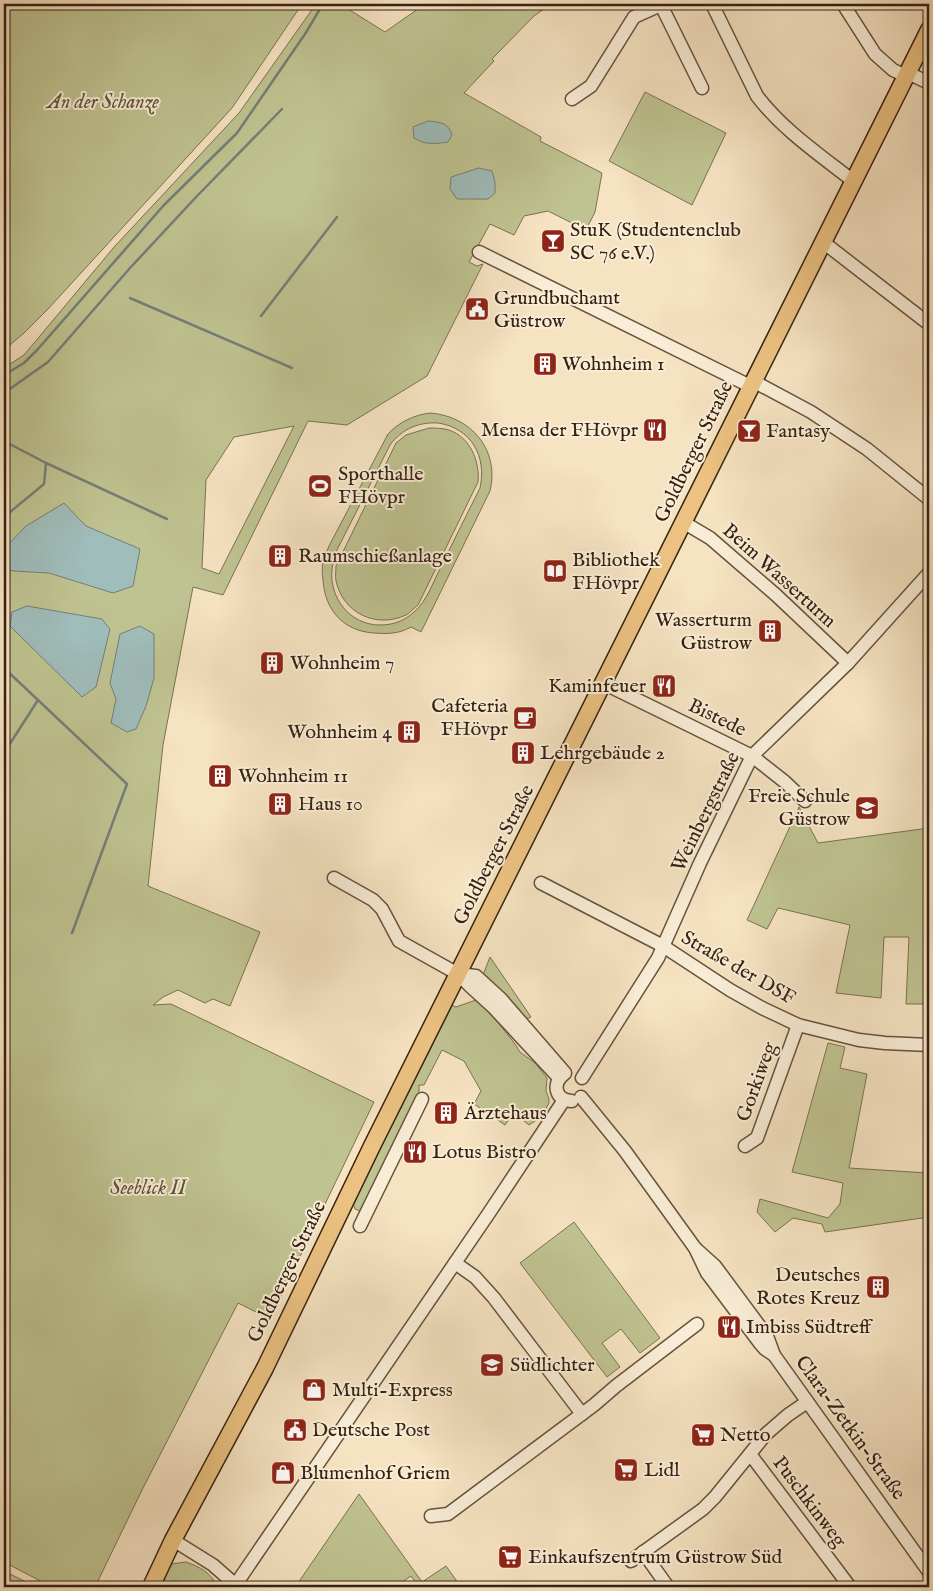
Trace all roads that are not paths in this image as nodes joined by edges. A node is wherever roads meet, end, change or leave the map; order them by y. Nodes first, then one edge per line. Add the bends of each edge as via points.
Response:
1 (712, 4) edge
2 (842, 4) edge
3 (656, 6) edge
4 (929, 30) edge
5 (907, 74) junction
6 (929, 83) edge
7 (702, 88) dead end
8 (572, 99) dead end
9 (853, 181) junction
10 (822, 242) junction
11 (479, 252) dead end
12 (929, 324) edge
13 (752, 384) junction
14 (929, 499) edge
15 (683, 522) junction
16 (929, 573) edge
17 (848, 663) junction
18 (603, 683) junction
19 (752, 756) junction
20 (805, 802) dead end
21 (334, 878) dead end
22 (540, 883) dead end
23 (663, 946) junction
24 (458, 974) junction
25 (798, 1025) junction
26 (929, 1045) edge
27 (562, 1076) junction
28 (582, 1078) junction
29 (581, 1097) junction
30 (422, 1099) dead end
31 (564, 1100) junction
32 (745, 1146) dead end
33 (360, 1226) dead end
34 (455, 1263) junction
35 (697, 1324) dead end
36 (807, 1402) junction
37 (582, 1414) junction
38 (750, 1454) junction
39 (431, 1516) dead end
40 (173, 1540) junction
41 (643, 1552) junction
42 (631, 1561) dead end
43 (929, 1572) edge
44 (236, 1586) edge
45 (151, 1587) edge
46 (668, 1587) edge
47 (850, 1587) edge

1 - 9 street via 766,108 795,136
2 - 5 street via 875,54 894,70
3 - 7 street
3 - 8 street via 634,17 591,86
4 - 5 main road, Goldberger Straße
5 - 6 street
5 - 9 main road, Goldberger Straße
9 - 10 main road, Goldberger Straße
10 - 12 street
10 - 13 main road, Goldberger Straße
11 - 13 street
13 - 14 street via 812,412 867,449
13 - 15 main road, Goldberger Straße
15 - 17 street, Beim Wasserturm via 710,538
15 - 18 main road, Goldberger Straße
16 - 17 street, Weinbergstraße
17 - 19 street, Weinbergstraße
18 - 19 street, Bistede
18 - 24 main road, Goldberger Straße
19 - 20 street, Bistede
19 - 23 street, Weinbergstraße
21 - 24 street via 373,900 382,909 399,941
22 - 23 street, Straße der DSF
23 - 25 street, Straße der DSF via 730,990
23 - 28 street, Weinbergstraße
24 - 27 street
24 - 40 main road, Goldberger Straße via 269,1359
25 - 26 street, Straße der DSF via 858,1040
25 - 32 street, Gorkiweg via 757,1138
27 - 28 street via 575,1073
27 - 31 street via 556,1091
28 - 29 street via 585,1087
29 - 31 street via 575,1101
29 - 36 street, Clara-Zetkin-Straße via 625,1150 695,1248 707,1272
30 - 33 street
31 - 34 street
34 - 37 street via 475,1277 494,1298
34 - 44 street
35 - 37 street
36 - 38 street, Puschkinweg via 766,1434
36 - 43 street, Clara-Zetkin-Straße
37 - 39 street via 448,1514
38 - 41 street via 703,1508
38 - 47 street, Puschkinweg
40 - 44 street via 213,1565
40 - 45 main road, Goldberger Straße
41 - 42 street
41 - 46 street

